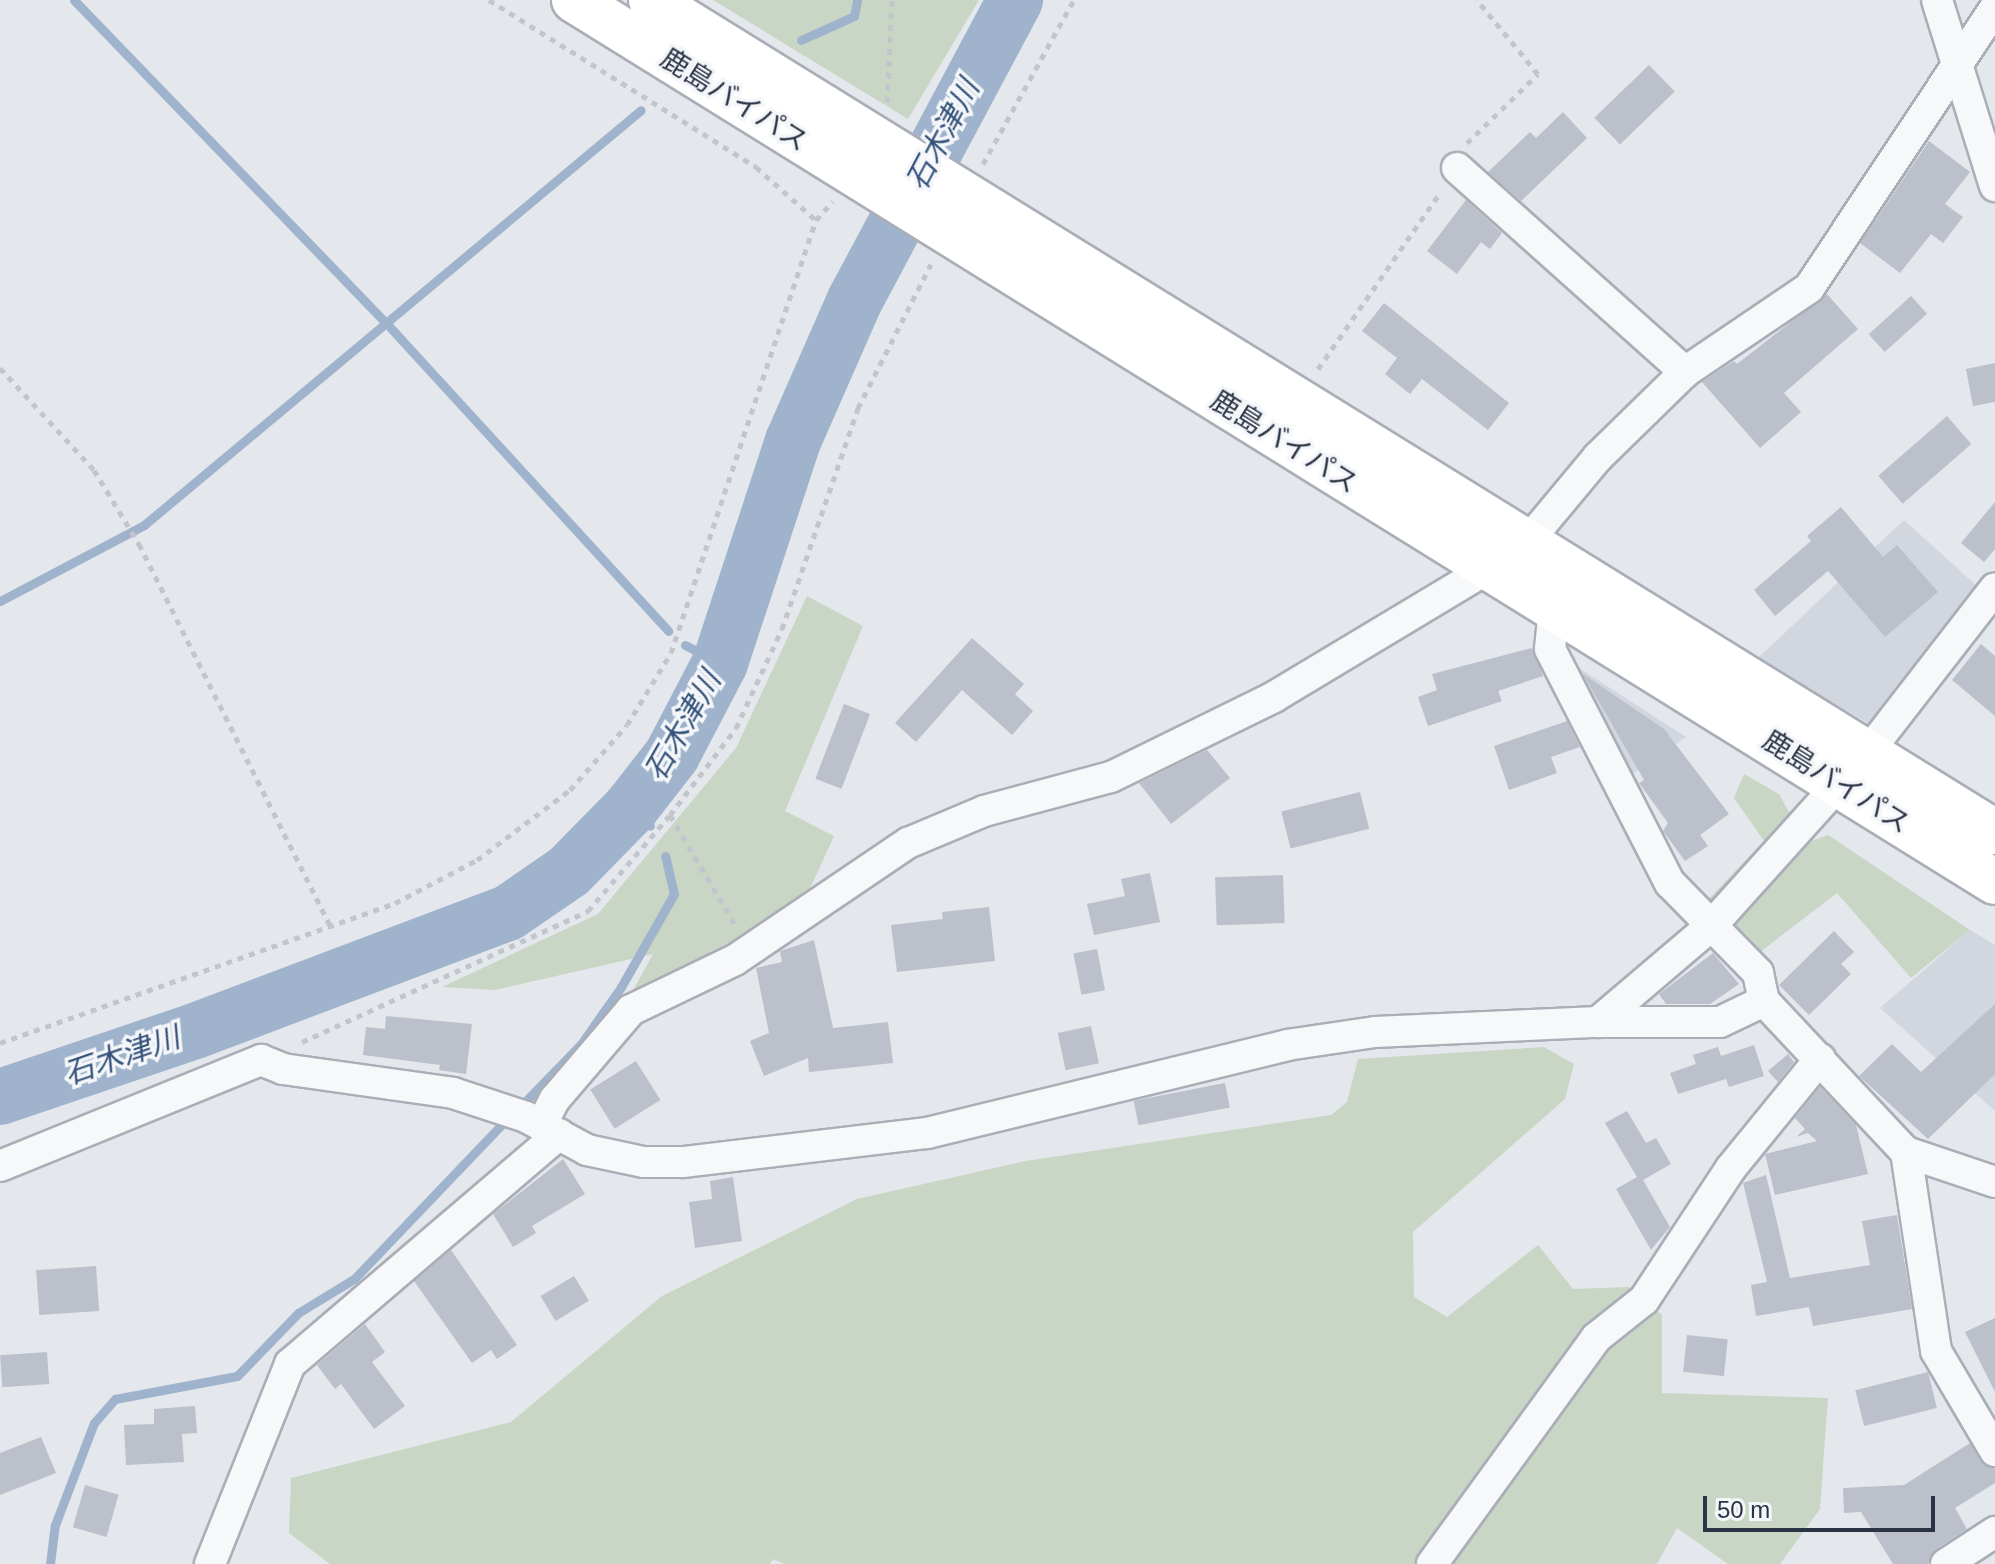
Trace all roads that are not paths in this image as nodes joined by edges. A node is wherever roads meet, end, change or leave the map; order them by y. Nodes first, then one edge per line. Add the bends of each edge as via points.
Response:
1 (574, 0) edge
2 (651, 0) edge
3 (1937, 0) edge
4 (1995, 8) edge
5 (1956, 66) junction
6 (1457, 168) road end
7 (1995, 186) edge
8 (957, 215) junction
9 (1685, 372) junction
10 (1528, 541) junction
11 (1489, 568) junction
12 (1995, 588) edge
13 (1554, 608) junction
14 (1868, 752) junction
15 (1839, 783) junction
16 (1995, 832) edge
17 (1995, 882) edge
18 (1712, 925) junction
19 (1764, 1001) junction
20 (1598, 1022) junction
21 (1820, 1059) junction
22 (543, 1125) junction
23 (1906, 1152) junction
24 (0, 1166) edge
25 (1995, 1182) edge
26 (1995, 1451) edge
27 (1995, 1532) edge
28 (210, 1564) edge
29 (1432, 1564) edge
30 (1946, 1564) edge

1 - 8 highway, 鹿島バイパス via 847,171
2 - 8 highway, 鹿島バイパス via 868,134
3 - 5 street
4 - 5 street
5 - 7 street
5 - 9 street via 1809,288
6 - 9 street
8 - 10 highway, 鹿島バイパス via 1295,398
8 - 11 highway, 鹿島バイパス
9 - 10 street via 1598,457
10 - 14 highway, 鹿島バイパス
11 - 13 highway, 鹿島バイパス
11 - 22 street via 1274,697 1111,777 984,811 908,843 735,960 631,1010 555,1099
12 - 14 street
13 - 15 highway, 鹿島バイパス
13 - 18 street via 1550,649 1670,883
14 - 15 street
14 - 16 highway, 鹿島バイパス
15 - 17 highway, 鹿島バイパス
15 - 18 street
18 - 19 street via 1758,973
18 - 20 street
19 - 20 street via 1720,1022
19 - 21 street
20 - 22 street via 1375,1032 1287,1045 927,1133 683,1162 643,1162 587,1150
21 - 23 street
21 - 29 street via 1731,1168 1644,1300 1596,1338
22 - 24 street via 453,1093 283,1069 261,1060
22 - 28 street via 290,1364
23 - 25 street
23 - 26 street via 1936,1351
27 - 30 street

